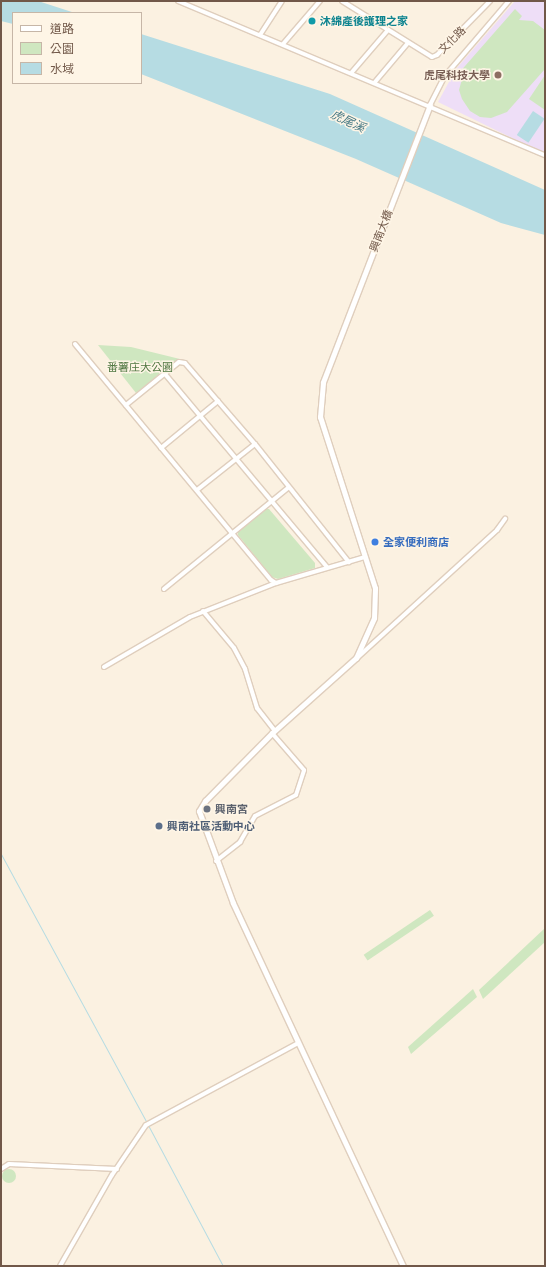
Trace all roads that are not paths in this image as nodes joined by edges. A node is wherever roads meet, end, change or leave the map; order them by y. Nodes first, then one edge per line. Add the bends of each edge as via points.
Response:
1 (178, 1) edge
2 (282, 1) edge
3 (320, 1) edge
4 (342, 1) edge
5 (490, 1) edge
6 (509, 1) edge
7 (388, 30) junction
8 (260, 35) junction
9 (408, 43) junction
10 (283, 44) junction
11 (352, 72) junction
12 (375, 82) junction
13 (430, 105) junction
14 (545, 155) edge
15 (75, 344) dead end
16 (165, 374) junction
17 (218, 401) junction
18 (126, 405) junction
19 (199, 416) junction
20 (255, 444) junction
21 (161, 448) junction
22 (236, 460) junction
23 (289, 487) junction
24 (197, 490) junction
25 (270, 503) junction
26 (505, 519) dead end
27 (232, 533) junction
28 (364, 557) junction
29 (349, 562) junction
30 (327, 567) junction
31 (276, 583) junction
32 (164, 589) dead end
33 (203, 612) junction
34 (356, 658) junction
35 (104, 668) dead end
36 (273, 732) junction
37 (216, 861) junction
38 (298, 1043) junction
39 (1, 1169) edge
40 (117, 1169) junction
41 (60, 1266) edge
42 (403, 1266) edge

1 - 8 street
2 - 8 street
3 - 10 street
4 - 7 street, 文化路
5 - 9 street, 文化路 via 437,55 432,57
6 - 13 street, 文化路 via 444,77
7 - 9 street, 文化路
7 - 11 street
8 - 10 street
9 - 12 street
10 - 11 street
11 - 12 street
12 - 13 street
13 - 14 street
13 - 28 street, 興南大橋 via 323,382 320,417
15 - 18 street
16 - 17 street via 179,362 185,362
16 - 18 street
16 - 19 street
17 - 19 street
17 - 20 street
18 - 21 street
19 - 21 street
19 - 22 street
20 - 22 street
20 - 23 street
21 - 24 street
22 - 24 street
22 - 25 street
23 - 25 street
23 - 29 street
24 - 27 street
25 - 27 street
25 - 30 street
26 - 34 street via 497,530
27 - 31 street
27 - 32 street
28 - 29 street
28 - 34 street, 興南大橋 via 375,588 376,606 364,644
29 - 30 street
30 - 31 street
31 - 33 street
33 - 35 street
33 - 36 street via 234,648 245,669 257,708
34 - 36 street
36 - 37 street via 200,809
36 - 37 street via 304,770 296,795 255,816 240,842
37 - 38 street
38 - 40 street via 147,1124
38 - 42 street
39 - 40 street via 9,1164
40 - 41 street

